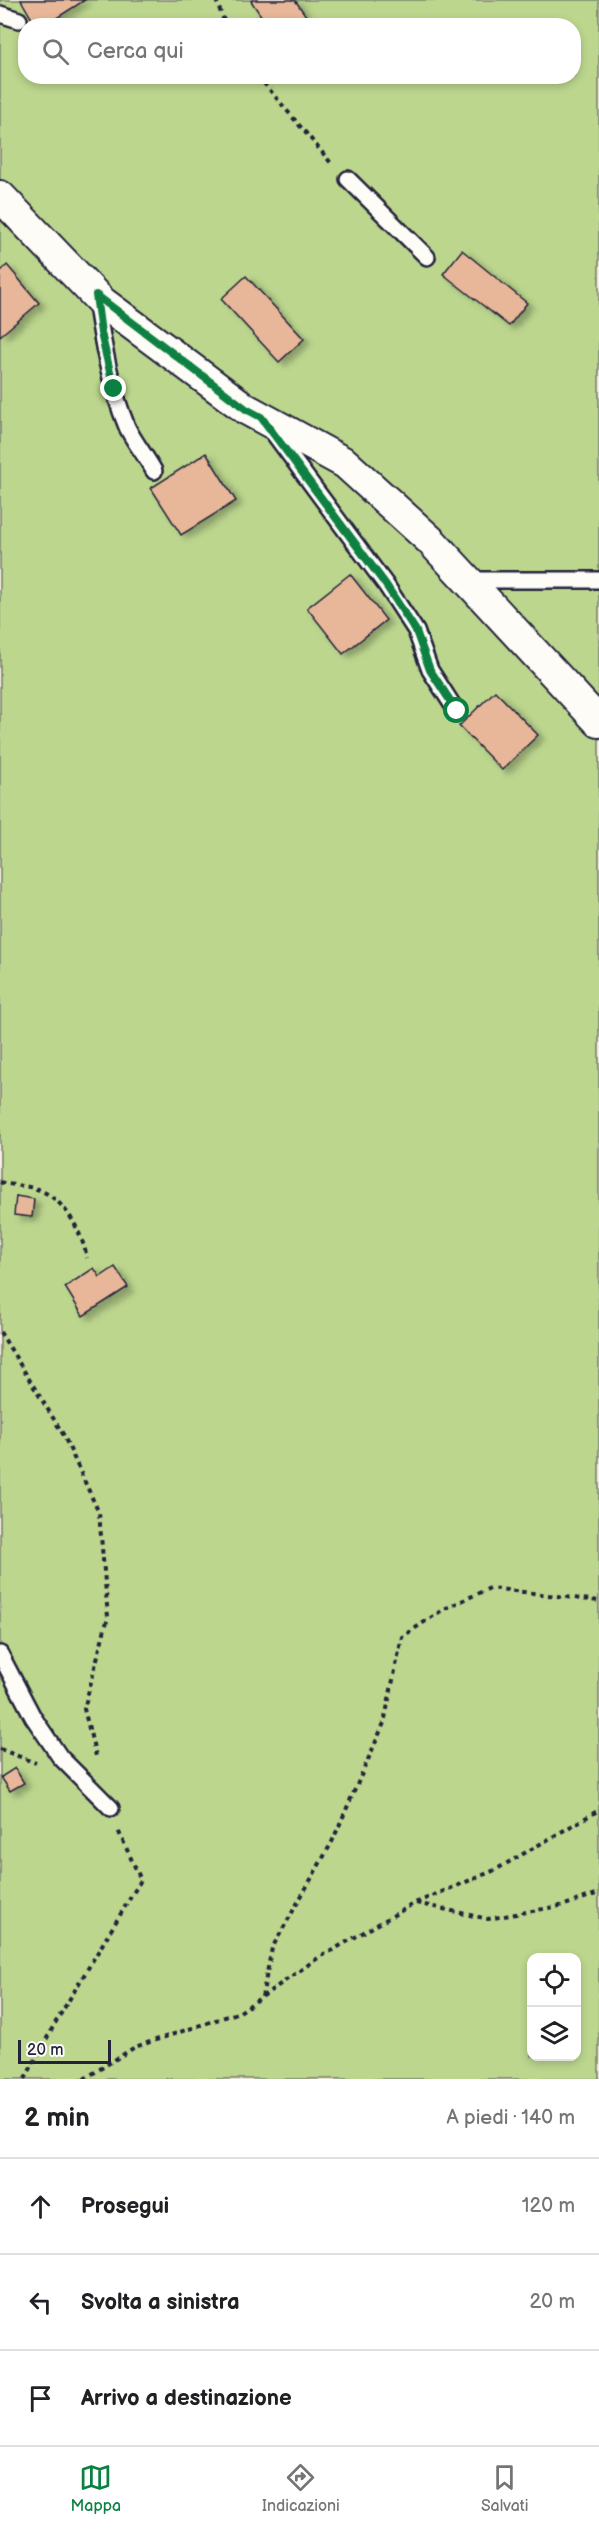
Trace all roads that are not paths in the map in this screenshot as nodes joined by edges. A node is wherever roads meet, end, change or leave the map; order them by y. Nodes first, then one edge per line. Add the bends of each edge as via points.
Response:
1 (0, 14) edge
2 (18, 20) edge
3 (348, 179) road end
4 (0, 196) edge
5 (427, 257) dead end
6 (96, 295) junction
7 (261, 417) junction
8 (154, 471) dead end
9 (467, 580) junction
10 (599, 580) edge
11 (457, 711) dead end
12 (599, 722) edge
13 (0, 1654) edge
14 (111, 1808) road end

1 - 2 lane
3 - 5 lane
4 - 6 street
6 - 7 street
6 - 8 lane via 114,389 128,428
7 - 9 street via 345,463 431,541
7 - 11 lane via 386,585 416,631 430,670
9 - 10 lane
9 - 12 street
13 - 14 lane via 33,1717 60,1757

